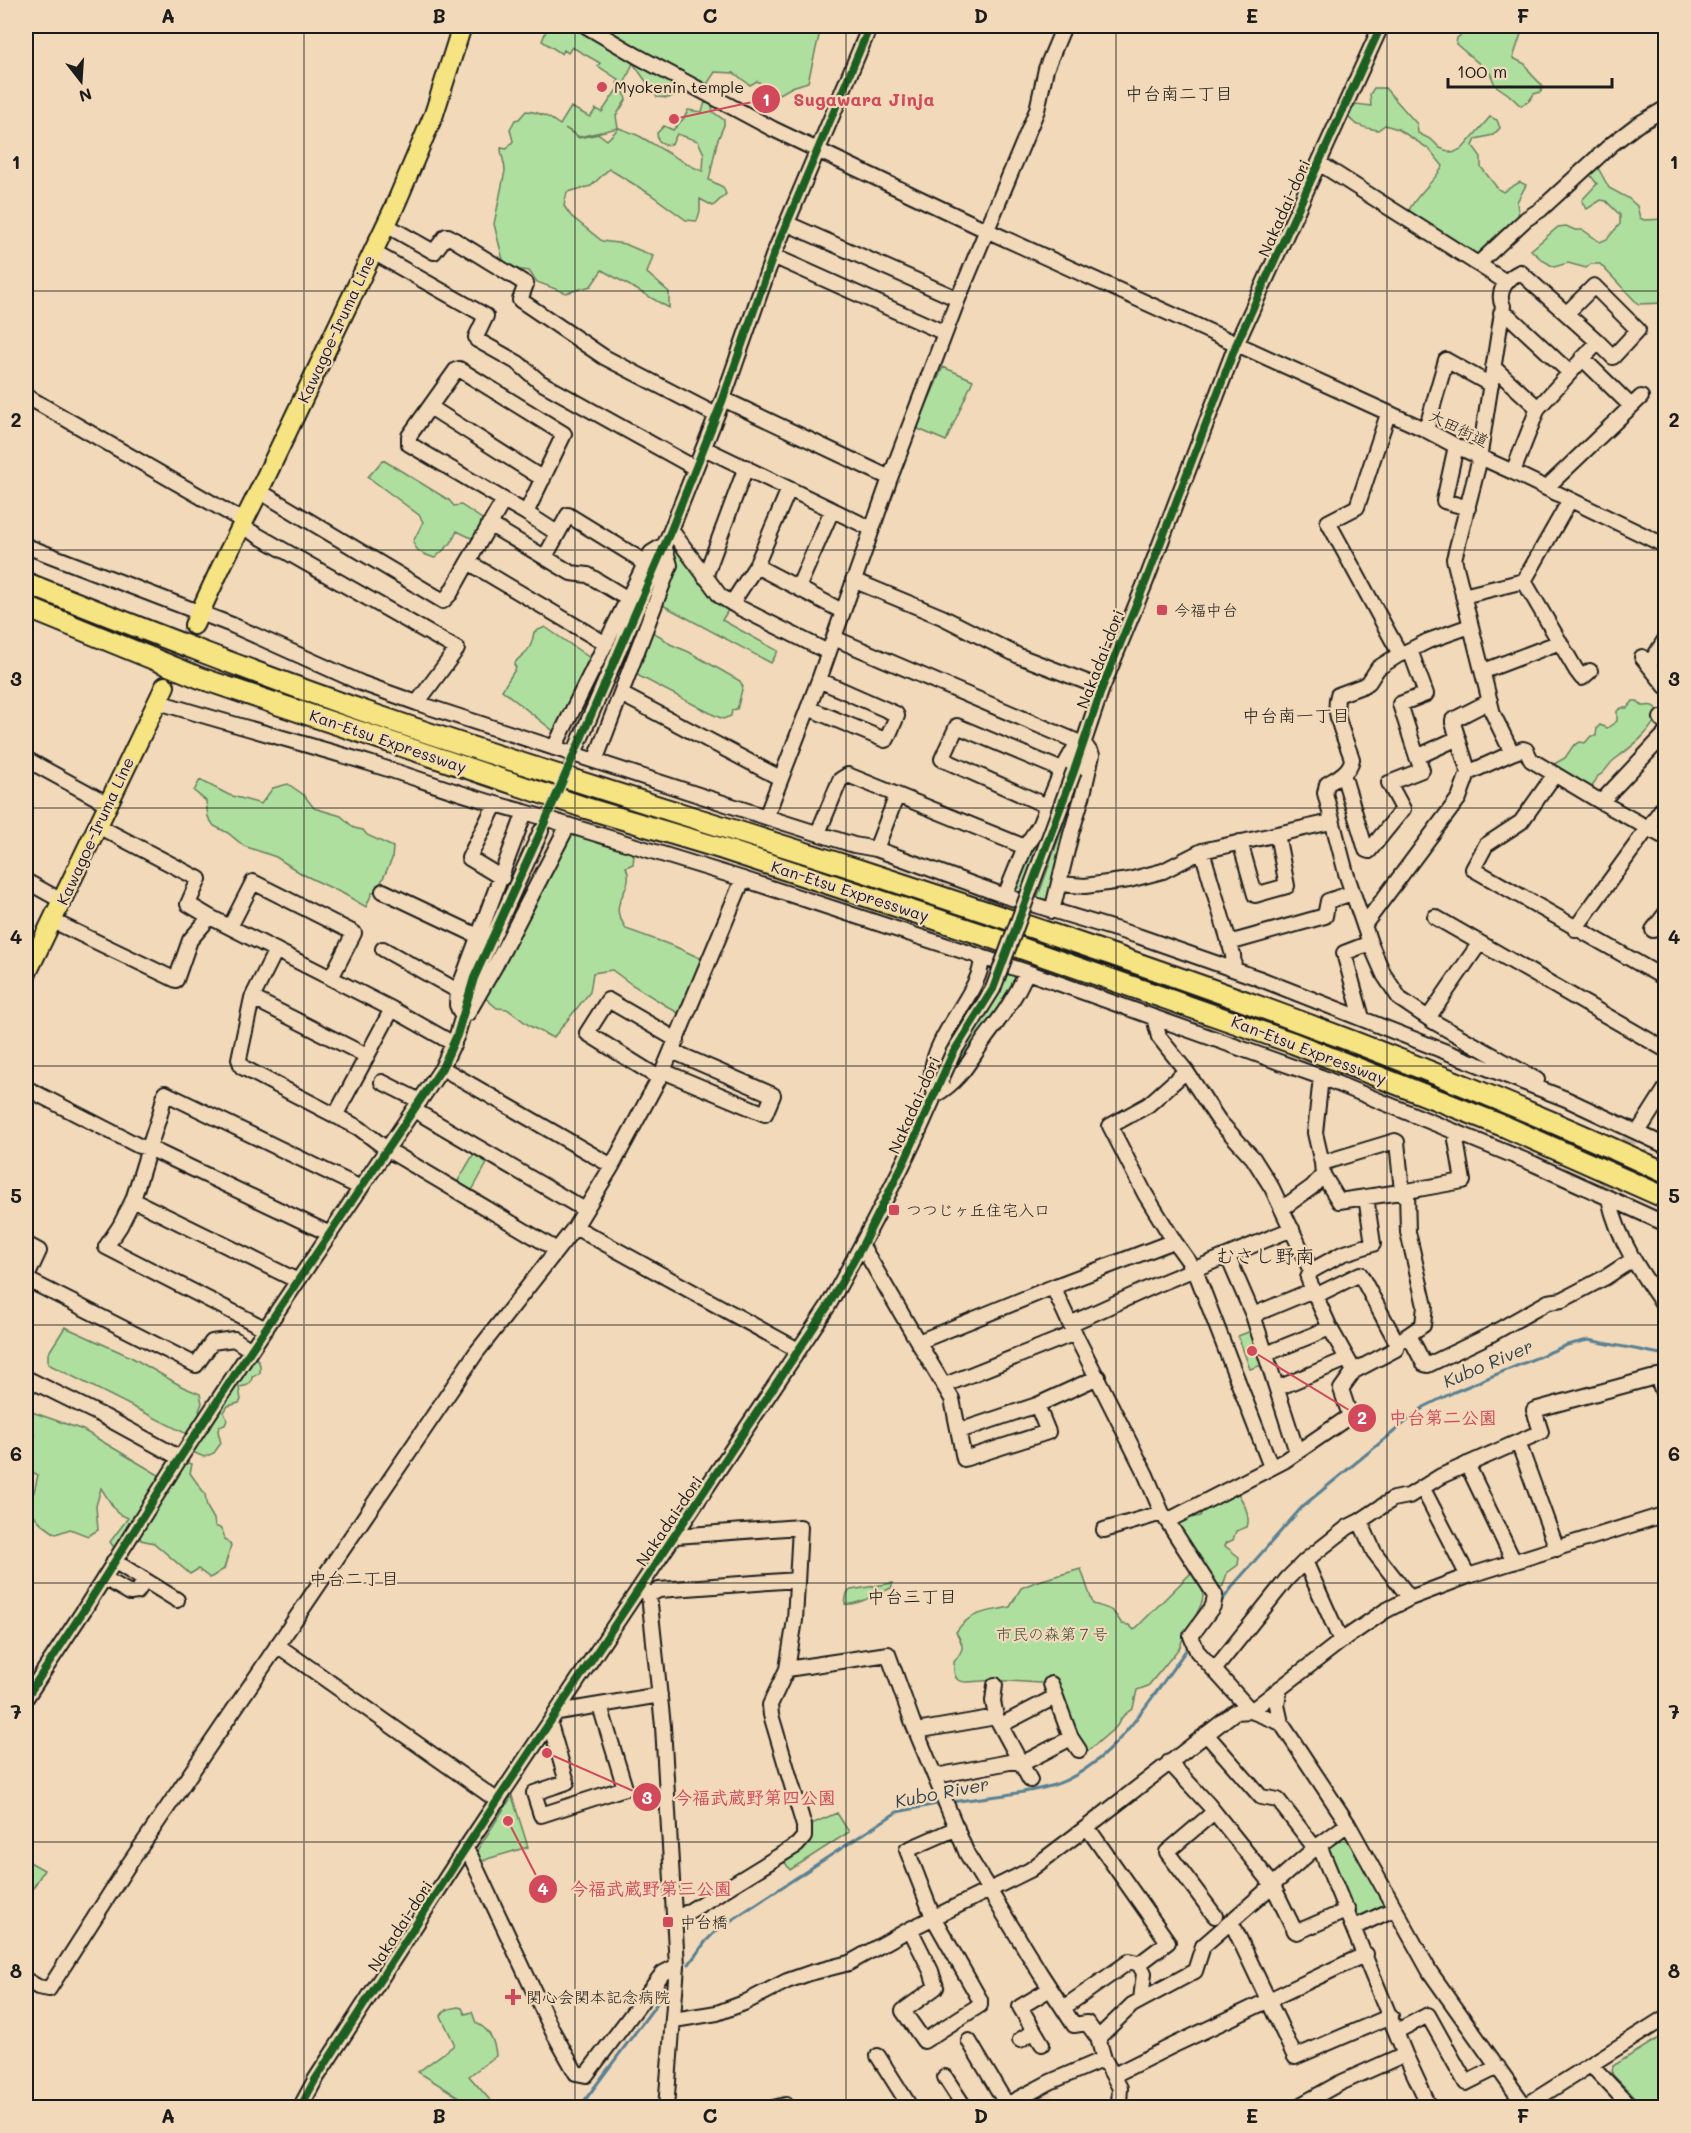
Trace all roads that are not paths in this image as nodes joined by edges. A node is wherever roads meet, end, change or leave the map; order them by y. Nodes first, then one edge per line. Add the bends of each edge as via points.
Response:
1 (462, 26) edge
2 (585, 26) edge
3 (870, 26) edge
4 (1064, 26) edge
5 (1381, 26) edge
6 (1665, 108) edge
7 (818, 150) junction
8 (1319, 163) junction
9 (788, 224) junction
10 (386, 225) junction
11 (986, 230) junction
12 (373, 252) junction
13 (773, 256) junction
14 (1478, 264) junction
15 (1506, 282) junction
16 (958, 298) junction
17 (1501, 313) junction
18 (1566, 313) junction
19 (945, 333) junction
20 (1598, 342) junction
21 (1236, 345) junction
22 (1582, 358) junction
23 (1493, 367) junction
24 (1569, 372) junction
25 (1491, 385) junction
26 (26, 396) edge
27 (723, 399) junction
28 (430, 407) junction
29 (1538, 408) junction
30 (1388, 414) junction
31 (716, 415) junction
32 (1426, 430) junction
33 (1456, 446) junction
34 (704, 448) junction
35 (1479, 456) junction
36 (746, 467) junction
37 (695, 468) junction
38 (1514, 472) junction
39 (543, 478) junction
40 (890, 478) junction
41 (1546, 488) junction
42 (789, 489) junction
43 (259, 491) junction
44 (504, 500) junction
45 (1570, 500) junction
46 (1468, 508) junction
47 (832, 510) junction
48 (526, 513) junction
49 (242, 523) junction
50 (489, 524) junction
51 (872, 529) junction
52 (671, 530) junction
53 (557, 533) junction
54 (664, 545) junction
55 (26, 546) edge
56 (1665, 546) edge
57 (545, 557) junction
58 (468, 562) junction
59 (644, 566) junction
60 (756, 566) junction
61 (705, 577) junction
62 (853, 580) junction
63 (1524, 581) junction
64 (26, 583) edge
65 (798, 588) junction
66 (1463, 596) junction
67 (628, 599) junction
68 (732, 603) junction
69 (26, 607) edge
70 (842, 611) junction
71 (198, 619) junction
72 (1470, 626) junction
73 (834, 638) junction
74 (1665, 638) edge
75 (1560, 642) junction
76 (606, 644) junction
77 (828, 652) junction
78 (1405, 652) junction
79 (1484, 671) junction
80 (1590, 671) dead end
81 (819, 680) junction
82 (1665, 687) edge
83 (1102, 688) junction
84 (161, 693) joint
85 (621, 694) junction
86 (1490, 700) junction
87 (417, 703) junction
88 (808, 708) junction
89 (1665, 734) edge
90 (1458, 738) junction
91 (1081, 742) junction
92 (554, 748) junction
93 (576, 749) tunnel mouth
94 (1512, 753) junction
95 (1418, 757) junction
96 (26, 759) edge
97 (595, 761) junction
98 (1068, 770) junction
99 (1468, 773) junction
100 (1343, 774) junction
101 (1555, 774) junction
102 (780, 778) junction
103 (897, 795) junction
104 (1601, 802) junction
105 (1665, 803) edge
106 (108, 804) junction
107 (495, 805) junction
108 (1047, 806) junction
109 (525, 812) junction
110 (766, 817) junction
111 (1331, 822) junction
112 (568, 825) junction
113 (98, 826) junction
114 (1648, 828) junction
115 (541, 831) tunnel mouth
116 (818, 833) junction
117 (1277, 834) junction
118 (1665, 837) edge
119 (1239, 842) junction
120 (1025, 848) junction
121 (876, 849) junction
122 (1202, 851) junction
123 (502, 878) junction
124 (743, 879) junction
125 (26, 881) edge
126 (1060, 884) junction
127 (382, 891) dead end
128 (1352, 893) junction
129 (1005, 896) junction
130 (62, 901) junction
131 (1052, 911) junction
132 (1665, 913) edge
133 (210, 917) junction
134 (1434, 917) dead end
135 (53, 921) junction
136 (1364, 925) junction
137 (230, 927) junction
138 (1575, 929) junction
139 (1653, 930) dead end
140 (478, 936) junction
141 (1229, 943) junction
142 (1370, 943) junction
143 (1479, 944) junction
144 (383, 949) dead end
145 (276, 950) junction
146 (981, 959) junction
147 (1234, 969) junction
148 (1027, 972) junction
149 (26, 975) edge
150 (331, 978) junction
151 (1665, 979) edge
152 (458, 991) junction
153 (252, 998) junction
154 (392, 1009) junction
155 (1154, 1017) junction
156 (1362, 1018) junction
157 (1428, 1018) junction
158 (463, 1019) junction
159 (454, 1044) junction
160 (674, 1045) junction
161 (1665, 1050) edge
162 (367, 1056) junction
163 (442, 1068) junction
164 (1186, 1071) junction
165 (661, 1075) junction
166 (1321, 1077) junction
167 (382, 1082) dead end
168 (26, 1088) edge
169 (1665, 1088) edge
170 (935, 1095) junction
171 (1561, 1097) junction
172 (417, 1106) junction
173 (335, 1116) junction
174 (1457, 1133) junction
175 (1634, 1134) junction
176 (1665, 1146) edge
177 (149, 1148) junction
178 (388, 1150) junction
179 (612, 1166) junction
180 (1323, 1169) junction
181 (1665, 1173) edge
182 (361, 1188) junction
183 (1405, 1191) junction
184 (1606, 1195) junction
185 (1366, 1197) junction
186 (1665, 1198) edge
187 (134, 1200) junction
188 (1283, 1208) junction
189 (585, 1210) junction
190 (1665, 1224) edge
191 (575, 1227) junction
192 (1292, 1229) junction
193 (330, 1234) junction
194 (1174, 1241) junction
195 (26, 1244) edge
196 (862, 1246) junction
197 (557, 1250) junction
198 (1351, 1251) junction
199 (1228, 1257) junction
200 (1632, 1260) junction
201 (1195, 1270) junction
202 (1311, 1271) junction
203 (1360, 1274) junction
204 (26, 1279) edge
205 (298, 1281) junction
206 (1665, 1282) edge
207 (1053, 1287) junction
208 (1652, 1289) junction
209 (1314, 1293) junction
210 (1665, 1308) edge
211 (1253, 1315) junction
212 (1330, 1328) junction
213 (266, 1329) junction
214 (1073, 1329) junction
215 (1409, 1335) junction
216 (918, 1342) junction
217 (1397, 1343) junction
218 (251, 1350) junction
219 (798, 1350) junction
220 (1266, 1354) junction
221 (1351, 1365) junction
222 (1661, 1375) edge
223 (1098, 1377) junction
224 (26, 1378) edge
225 (945, 1385) junction
226 (1278, 1388) junction
227 (1665, 1401) edge
228 (1037, 1405) junction
229 (959, 1431) junction
230 (1518, 1442) junction
231 (1298, 1452) junction
232 (180, 1458) junction
233 (1467, 1464) junction
234 (1271, 1467) junction
235 (1423, 1489) junction
236 (1665, 1514) edge
237 (1165, 1517) junction
238 (1360, 1521) junction
239 (1104, 1530) dead end
240 (676, 1536) junction
241 (1557, 1549) junction
242 (114, 1561) junction
243 (1305, 1561) junction
244 (1514, 1562) junction
245 (1468, 1576) junction
246 (104, 1578) junction
247 (145, 1580) junction
248 (797, 1580) junction
249 (645, 1591) junction
250 (1410, 1598) junction
251 (177, 1600) dead end
252 (1341, 1641) junction
253 (278, 1645) junction
254 (1215, 1668) junction
255 (787, 1669) junction
256 (995, 1685) dead end
257 (1280, 1688) junction
258 (660, 1695) junction
259 (26, 1698) edge
260 (600, 1706) junction
261 (1251, 1710) junction
262 (554, 1718) junction
263 (998, 1721) junction
264 (1281, 1723) junction
265 (916, 1731) junction
266 (1206, 1734) junction
267 (1071, 1738) junction
268 (1079, 1750) dead end
269 (1020, 1760) junction
270 (1169, 1762) junction
271 (936, 1776) junction
272 (1030, 1780) dead end
273 (498, 1801) junction
274 (1214, 1812) junction
275 (1348, 1824) junction
276 (1087, 1827) junction
277 (957, 1828) junction
278 (1317, 1846) junction
279 (465, 1849) junction
280 (1272, 1884) junction
281 (988, 1889) junction
282 (1394, 1909) junction
283 (1348, 1910) junction
284 (1215, 1916) dead end
285 (933, 1917) junction
286 (675, 1920) junction
287 (1231, 1921) junction
288 (1355, 1927) junction
289 (910, 1929) junction
290 (1366, 1954) junction
291 (1139, 1964) junction
292 (677, 1966) junction
293 (26, 1980) edge
294 (1050, 1989) junction
295 (1141, 2000) junction
296 (1269, 2000) junction
297 (1062, 2008) junction
298 (1391, 2016) junction
299 (1665, 2017) edge
300 (674, 2020) junction
301 (1397, 2031) junction
302 (1098, 2038) junction
303 (1020, 2040) dead end
304 (969, 2041) dead end
305 (1405, 2054) junction
306 (878, 2056) dead end
307 (1104, 2059) junction
308 (1591, 2065) junction
309 (1498, 2067) junction
310 (1114, 2075) junction
311 (945, 2077) dead end
312 (1004, 2106) edge
313 (909, 2107) edge
314 (1524, 2107) edge
315 (300, 2108) edge
316 (666, 2108) edge
317 (965, 2108) edge
318 (1120, 2108) edge
319 (1295, 2108) edge
320 (1430, 2108) edge
321 (1632, 2108) edge

1 - 10 main road, Kawagoe-Iruma Line via 434,114
2 - 7 street, 大田街道
3 - 7 street
4 - 11 street via 1046,69 1037,110
5 - 8 street, Nakadai-dori
6 - 14 street via 1612,144
7 - 9 street
7 - 11 street, 大田街道
8 - 14 street
8 - 21 street, Nakadai-dori
9 - 13 street
9 - 16 street
10 - 12 main road, Kawagoe-Iruma Line
10 - 31 street via 434,252 448,236 526,284 520,300 571,336
11 - 16 street
11 - 21 street, 大田街道
12 - 37 street via 486,316 477,340 518,363 540,382
12 - 43 main road, Kawagoe-Iruma Line
13 - 19 street
13 - 27 street
14 - 15 street
15 - 17 street via 1500,299
15 - 18 street via 1520,272
16 - 19 street
17 - 23 street
17 - 24 street
18 - 20 street
18 - 20 street via 1594,286 1638,330 1612,357
19 - 40 street
20 - 22 street
21 - 30 street, 大田街道
21 - 83 street, Nakadai-dori
22 - 24 street
22 - 41 street via 1636,402
23 - 25 street
23 - 29 street
24 - 29 street
25 - 32 street via 1446,360
25 - 35 street
26 - 49 street
27 - 31 street
27 - 40 street
28 - 39 street
28 - 39 street via 459,369 564,434
28 - 44 street via 409,436 409,444
29 - 38 street
30 - 32 street, 大田街道
30 - 78 street via 1358,507 1328,522
31 - 34 street
32 - 33 street, 大田街道
33 - 35 street, 大田街道
33 - 46 street via 1444,501
34 - 36 street
34 - 37 street
35 - 38 street, 大田街道
35 - 46 street
36 - 42 street
36 - 61 street
37 - 52 street
38 - 41 street, 大田街道
39 - 48 street
40 - 51 street
41 - 45 street, 大田街道
42 - 47 street
42 - 60 street
43 - 49 main road, Kawagoe-Iruma Line
43 - 58 street via 443,601
44 - 48 street
44 - 50 street
45 - 56 street, 大田街道
45 - 63 street
46 - 66 street via 1454,559
47 - 51 street
47 - 65 street
48 - 53 street
49 - 71 main road, Kawagoe-Iruma Line
49 - 87 street via 457,649
50 - 57 street
50 - 58 street
51 - 62 street
52 - 54 street
52 - 61 street
53 - 57 street
53 - 59 street via 568,515 638,558
54 - 59 street via 651,553
54 - 85 street via 670,565
54 - 93 street
55 - 71 street
57 - 67 street via 571,573 588,575
58 - 76 street
59 - 67 street
60 - 65 street
60 - 68 street
61 - 68 street via 720,596
62 - 70 street
62 - 83 street via 1019,656
63 - 66 street
63 - 75 street
64 - 181 highway, Kan-Etsu Expressway via 379,716 991,914 1283,1015 1478,1090
65 - 70 street
66 - 72 street
67 - 76 street
68 - 77 street
69 - 186 highway, Kan-Etsu Expressway via 200,678 586,808 967,929 1282,1039 1506,1127
70 - 73 street
71 - 87 street via 232,625 361,683
72 - 78 street
72 - 79 street
73 - 77 street
73 - 91 street
74 - 82 street via 1646,661
75 - 79 street
75 - 80 street via 1582,678
76 - 92 street
77 - 81 street
78 - 95 street via 1426,694 1400,704
78 - 100 street via 1378,668 1370,682 1338,695 1335,703 1352,759
79 - 86 street
81 - 88 street
81 - 88 street via 897,716 885,740
83 - 91 street, Nakadai-dori
84 - 106 main road, Kawagoe-Iruma Line
84 - 107 street via 165,704
85 - 97 street
85 - 102 street
86 - 90 street via 1453,720
86 - 94 street
87 - 92 street
88 - 102 street
89 - 104 street
90 - 95 street
90 - 99 street
91 - 98 street, Nakadai-dori
91 - 126 street via 1092,755
92 - 97 street
94 - 99 street
94 - 101 street via 1526,750 1531,760
95 - 100 street via 1422,770 1389,783 1403,809 1369,851
96 - 106 street
97 - 110 street
98 - 108 street
98 - 108 street via 957,726 942,759
98 - 170 street, Nakadai-dori, bridge via 993,989 953,1053
99 - 136 street via 1459,798
100 - 111 street via 1324,788
101 - 104 street
101 - 138 street via 1521,822 1486,845 1473,869
102 - 110 street
103 - 116 street via 848,775 840,780
103 - 120 street
103 - 121 street
104 - 114 street
105 - 114 street
106 - 113 main road, Kawagoe-Iruma Line
107 - 109 street
107 - 123 street via 469,858
108 - 120 street
109 - 112 street
109 - 123 street
110 - 116 street
111 - 117 street
111 - 128 street
112 - 124 street
112 - 158 street via 472,1009
113 - 130 main road, Kawagoe-Iruma Line
113 - 133 street via 199,879 188,904
114 - 118 street
114 - 138 street
115 - 158 street via 474,978
116 - 121 street
117 - 119 street
117 - 119 street via 1287,886 1255,894
119 - 122 street
120 - 129 street
121 - 129 street
122 - 126 street via 1162,871 1129,880 1085,886
122 - 141 street
123 - 140 street
124 - 146 street
124 - 160 street
125 - 130 street
126 - 131 street
127 - 140 street
128 - 136 street
128 - 141 street via 1329,901 1325,915
129 - 131 street
130 - 135 main road, Kawagoe-Iruma Line
131 - 147 street
132 - 139 street
133 - 135 street via 190,940 176,980
133 - 137 street
134 - 143 street
135 - 149 main road, Kawagoe-Iruma Line
136 - 142 street
137 - 145 street
137 - 150 street via 253,882 354,933
138 - 151 street
140 - 152 street
141 - 147 street
142 - 156 street via 1344,952
142 - 157 street via 1400,999
143 - 157 street
143 - 161 street
144 - 152 street
145 - 150 street
145 - 153 street
146 - 148 street
146 - 170 street via 979,973 937,1050 932,1069
147 - 156 street
148 - 155 street
148 - 170 street via 1008,1009 965,1070
150 - 154 street
152 - 158 street via 457,1005
153 - 162 street
153 - 173 street via 239,1059 242,1067
154 - 159 street
154 - 162 street
155 - 164 street via 1159,1038
155 - 166 street
156 - 171 street
157 - 171 street
158 - 159 street
159 - 163 street
160 - 165 street
160 - 165 street via 608,1000 587,1033
160 - 165 street via 773,1095 765,1114
162 - 173 street
163 - 172 street
163 - 179 street
164 - 188 street via 1219,1121 1253,1158
164 - 194 street via 1148,1105 1110,1126
165 - 179 street
166 - 174 street
166 - 180 street via 1315,1133
167 - 172 street
168 - 177 street
169 - 175 street
170 - 196 street, Nakadai-dori
171 - 175 street
172 - 178 street
172 - 189 street
173 - 178 street
174 - 183 street via 1463,1181
174 - 184 street
175 - 176 street
177 - 182 street via 165,1094
177 - 187 street
177 - 193 street
178 - 182 street
178 - 197 street
179 - 189 street
180 - 183 street via 1395,1141
180 - 185 street via 1338,1200
180 - 188 street via 1312,1187
182 - 193 street
183 - 185 street
183 - 215 street via 1408,1232 1425,1306 1423,1325
184 - 190 street
184 - 200 street
185 - 198 street via 1373,1244
187 - 205 street
187 - 213 street via 106,1247
188 - 192 street
189 - 191 street
191 - 197 street
191 - 219 street
192 - 199 street
192 - 202 street
193 - 205 street
194 - 201 street
194 - 207 street
195 - 204 street via 39,1251
196 - 216 street
196 - 219 street, Nakadai-dori
197 - 253 street via 476,1353
198 - 202 street
198 - 203 street
199 - 201 street
199 - 211 street
200 - 208 street
200 - 215 street via 1562,1300 1548,1302 1428,1365
201 - 214 street
201 - 234 street
202 - 209 street via 1308,1278
203 - 209 street
203 - 217 street
204 - 218 street via 196,1365 212,1342 234,1340
205 - 213 street
206 - 208 street
207 - 214 street
207 - 216 street
208 - 210 street
209 - 211 street
209 - 212 street
211 - 220 street
212 - 220 street
212 - 221 street
213 - 218 street
214 - 223 street
214 - 225 street
215 - 217 street
216 - 225 street
217 - 221 street via 1396,1349
218 - 232 street
219 - 240 street, Nakadai-dori
220 - 226 street
221 - 226 street
221 - 231 street via 1341,1389 1350,1416
222 - 227 street
222 - 230 street via 1534,1410 1541,1432
223 - 228 street
223 - 237 street
224 - 232 street
225 - 229 street
226 - 231 street
228 - 229 street
228 - 229 street via 1047,1432 964,1459
230 - 233 street
230 - 241 street
231 - 234 street
232 - 242 street
233 - 235 street
233 - 244 street
234 - 237 street
235 - 238 street via 1393,1499
235 - 245 street
236 - 241 street
237 - 239 street
237 - 254 street via 1215,1595 1213,1606 1191,1636 1197,1651
238 - 243 street
238 - 250 street via 1374,1552
240 - 248 street via 800,1527
240 - 249 street, Nakadai-dori
241 - 244 street
242 - 246 street
242 - 247 street
243 - 252 street
243 - 254 street
244 - 245 street
245 - 250 street
246 - 247 street via 130,1593 137,1592
246 - 259 street
247 - 251 street
248 - 249 street
248 - 255 street
249 - 258 street
249 - 262 street, Nakadai-dori
250 - 252 street
252 - 257 street
253 - 273 street
253 - 293 street via 49,1989
254 - 261 street
255 - 265 street via 888,1654
255 - 286 street via 770,1705 771,1715 804,1837
256 - 263 street via 993,1701
257 - 261 street
257 - 264 street via 1277,1705
258 - 260 street
258 - 286 street
260 - 262 street
260 - 262 street via 625,1788 541,1815 534,1793 567,1782
261 - 264 street
261 - 266 street via 1234,1712
262 - 273 street, Nakadai-dori
263 - 265 street
263 - 267 street via 1053,1691
263 - 269 street
264 - 275 street
265 - 271 street
266 - 270 street
266 - 278 street via 1261,1797 1278,1800
267 - 268 street
267 - 269 street via 1027,1761
269 - 271 street
269 - 272 street
270 - 274 street
270 - 276 street
271 - 277 street
273 - 279 street, Nakadai-dori
274 - 280 street
274 - 284 street via 1167,1852
275 - 278 street
275 - 282 street
276 - 281 street via 1030,1870
276 - 291 street via 1168,1942
277 - 281 street via 966,1854
277 - 285 street via 907,1849
278 - 280 street
278 - 283 street
279 - 292 street via 576,2073 586,2075 663,1973
279 - 315 street, Nakadai-dori
280 - 283 street via 1297,1932
280 - 287 street
281 - 285 street
281 - 294 street
282 - 288 street
282 - 309 street via 1430,1972
283 - 288 street
285 - 289 street
285 - 289 street via 980,2005 924,2040 903,2011 936,1987
286 - 292 street
287 - 295 street via 1203,1946 1195,1971
287 - 296 street
288 - 290 street
289 - 300 street via 849,1963 787,1981 717,2013
290 - 296 street
290 - 298 street
291 - 295 street via 1144,1973
291 - 297 street via 1130,1960
292 - 300 street
294 - 297 street
294 - 303 street via 1020,2007 1038,2037
295 - 302 street
296 - 298 street via 1295,2057
296 - 310 street
297 - 302 street via 1074,2025 1087,2023
298 - 301 street
299 - 308 street
300 - 316 street
301 - 305 street
301 - 309 street via 1428,2015 1466,2083
302 - 307 street
304 - 312 street
305 - 319 street
305 - 320 street
306 - 313 street
307 - 310 street
307 - 312 street
308 - 314 street
308 - 321 street
309 - 314 street
310 - 318 street via 1120,2088
311 - 317 street

